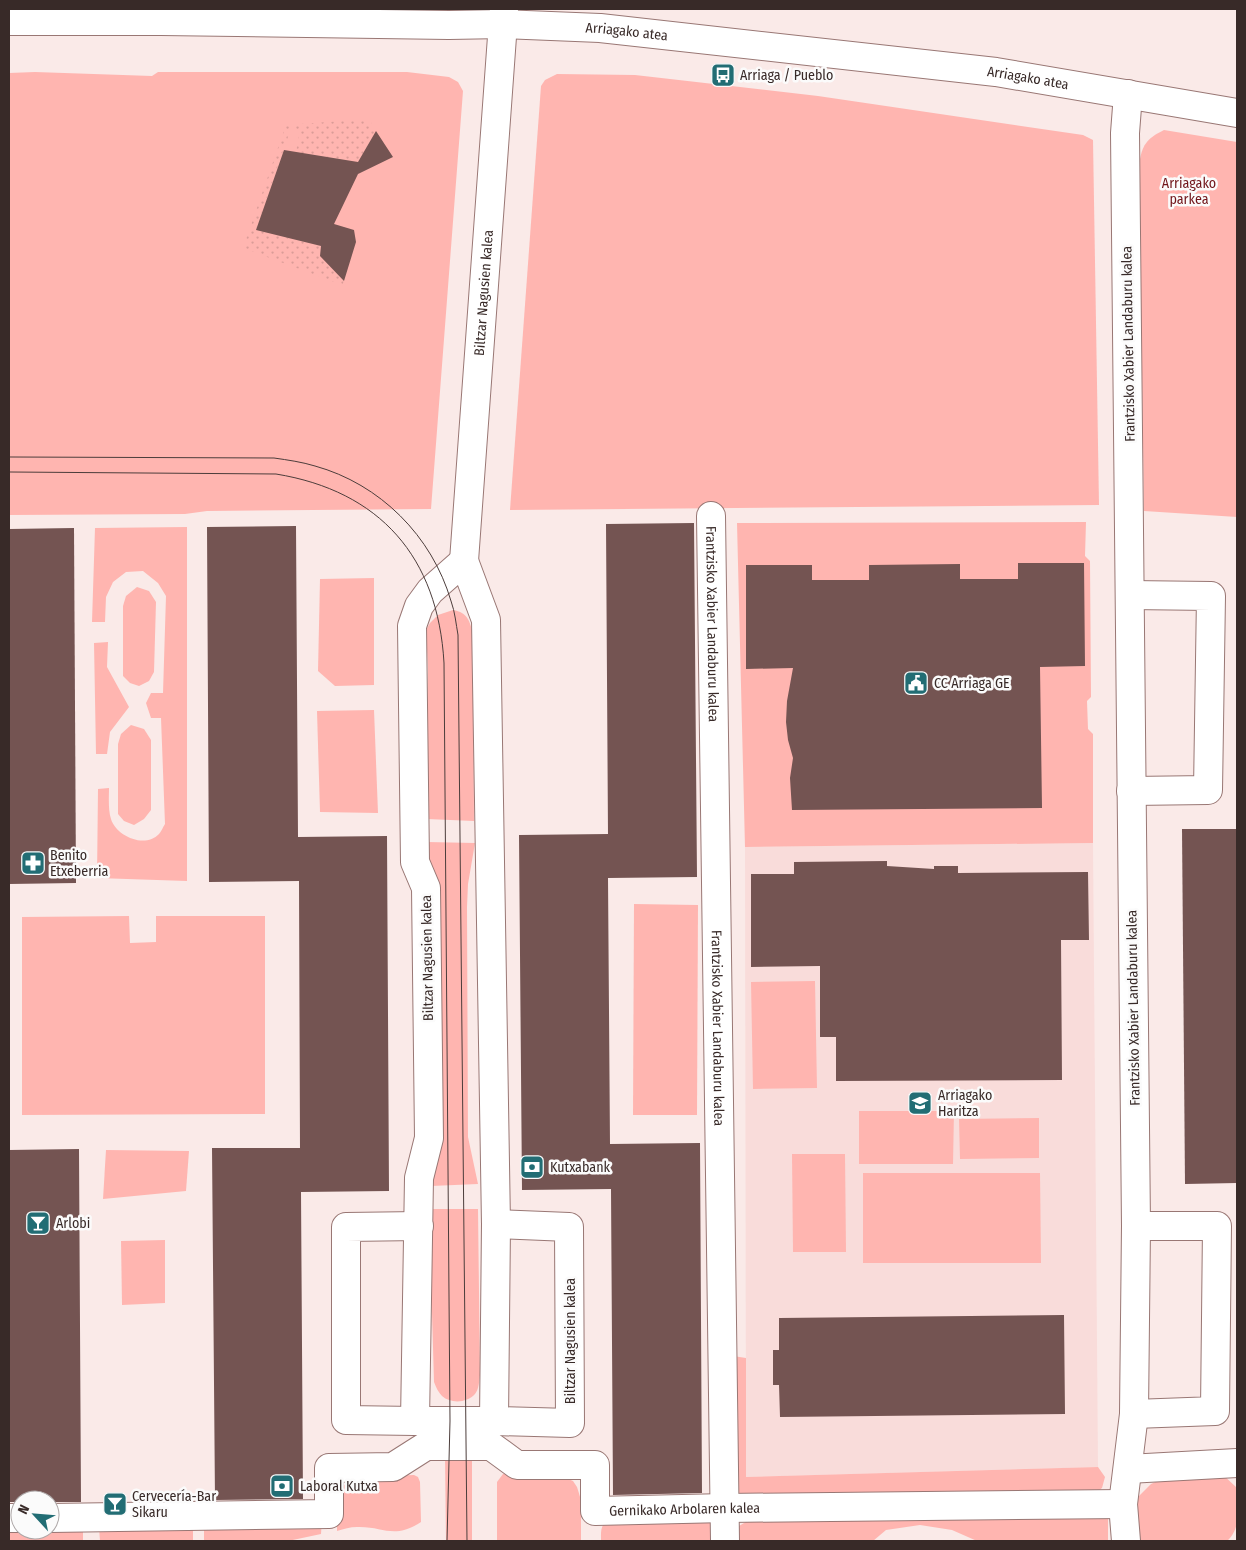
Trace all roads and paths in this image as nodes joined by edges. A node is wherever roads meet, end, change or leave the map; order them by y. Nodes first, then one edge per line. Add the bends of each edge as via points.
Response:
1 (161, 15) edge
2 (504, 17) edge
3 (9, 21) edge
4 (1128, 94) junction
5 (1237, 113) edge
6 (711, 516) dead end
7 (464, 561) junction
8 (1130, 595) junction
9 (1131, 791) junction
10 (496, 1224) junction
11 (419, 1226) junction
12 (1136, 1226) junction
13 (1134, 1414) junction
14 (415, 1421) junction
15 (494, 1421) junction
16 (1237, 1463) edge
17 (1128, 1469) junction
18 (1122, 1504) junction
19 (726, 1508) junction
20 (60, 1518) edge
21 (725, 1541) edge
22 (1126, 1541) edge

1 - 2 street, Arriagako atea via 449,25
1 - 3 street, Arriagako atea
2 - 4 street, Arriagako atea via 996,72
2 - 7 street, Biltzar Nagusien kalea
4 - 5 street, Arriagako atea
4 - 8 street, Frantzisko Xabier Landaburu kalea via 1125,133
6 - 19 street, Frantzisko Xabier Landaburu kalea
7 - 10 street, Biltzar Nagusien kalea via 486,620
7 - 11 street, Biltzar Nagusien kalea via 430,591 419,606 412,626 416,862 426,888 429,1138 419,1178
8 - 9 street, Frantzisko Xabier Landaburu kalea
8 - 9 street via 1211,596 1208,790
9 - 12 street, Frantzisko Xabier Landaburu kalea
10 - 15 street, Biltzar Nagusien kalea
10 - 15 street, Biltzar Nagusien kalea via 569,1227 570,1423
11 - 14 street, Biltzar Nagusien kalea
11 - 14 street, Biltzar Nagusien kalea via 346,1227 346,1420
12 - 13 street, Frantzisko Xabier Landaburu kalea
12 - 13 street via 1217,1226 1216,1391 1215,1411
13 - 17 street, Frantzisko Xabier Landaburu kalea
14 - 15 street, Biltzar Nagusien kalea
16 - 17 street
17 - 18 street, Frantzisko Xabier Landaburu kalea
18 - 19 street, Gernikako Arbolaren kalea
18 - 22 street, Frantzisko Xabier Landaburu kalea
19 - 20 street, Gernikako Arbolaren kalea via 595,1511 595,1465 517,1465 491,1446 426,1446 393,1467 329,1468 329,1514
19 - 21 street, Frantzisko Xabier Landaburu kalea

